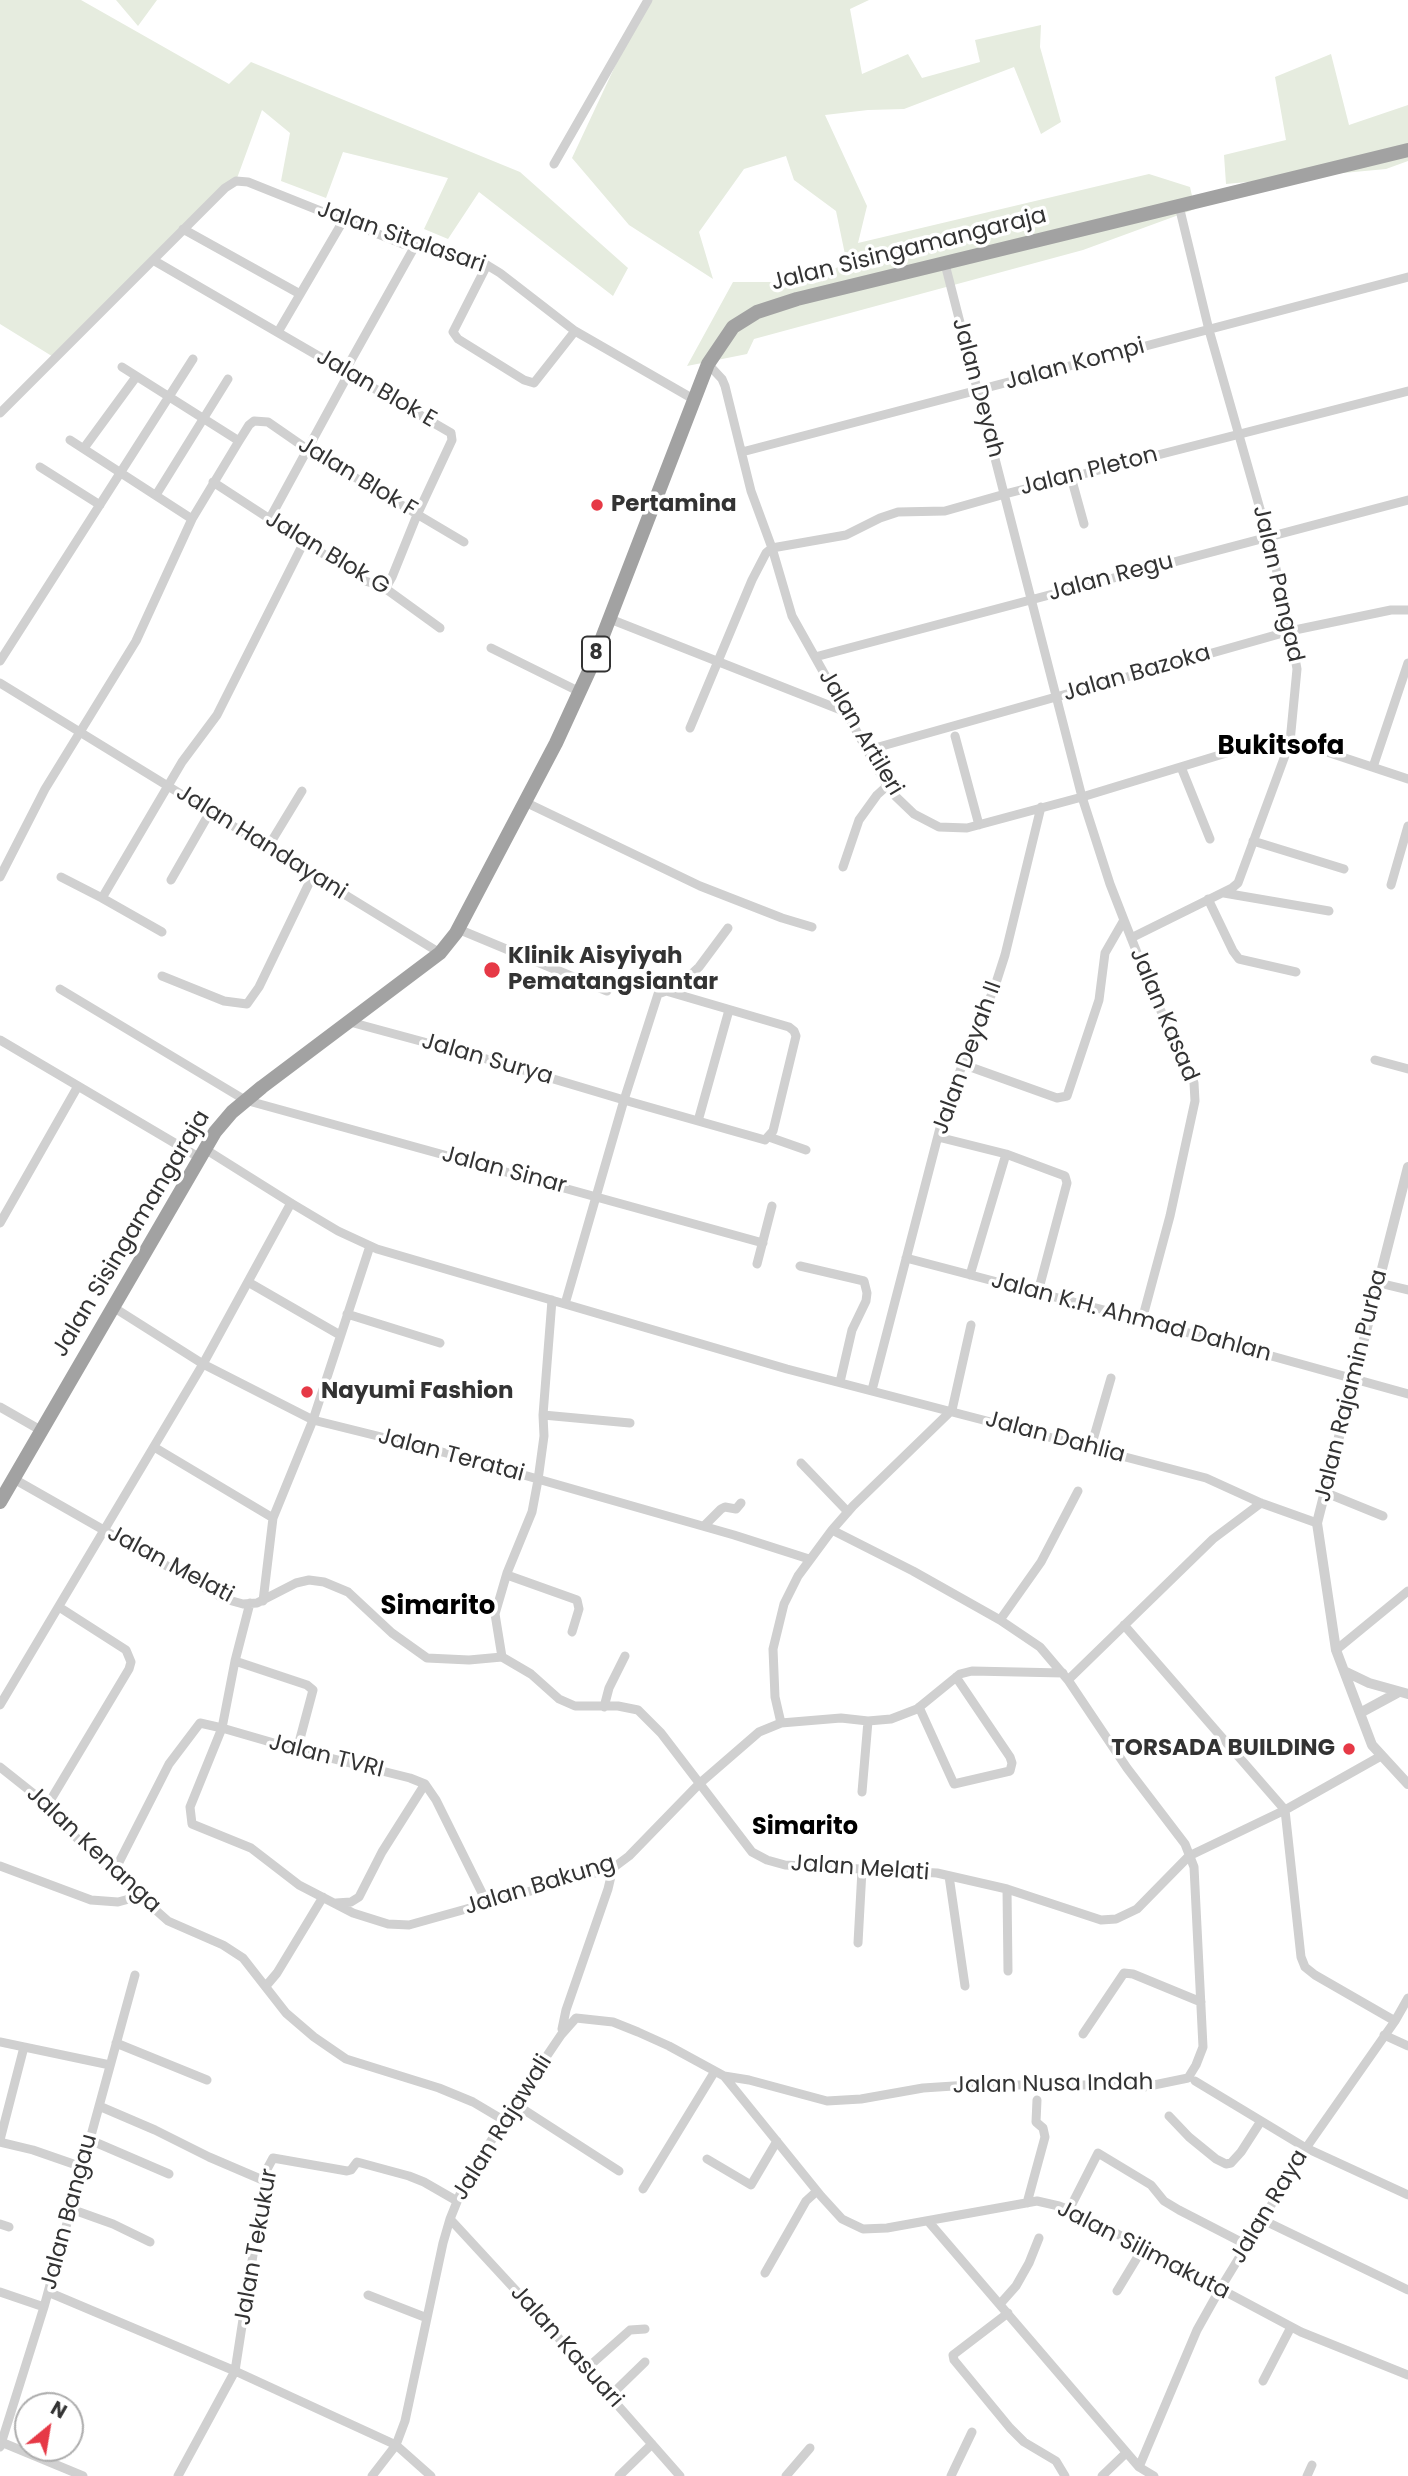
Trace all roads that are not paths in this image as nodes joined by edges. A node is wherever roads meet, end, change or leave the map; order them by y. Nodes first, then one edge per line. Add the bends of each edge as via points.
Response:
1 (648, 0) edge
2 (1408, 150) edge
3 (554, 164) dead end
4 (1179, 206) junction
5 (344, 221) junction
6 (183, 229) junction
7 (415, 246) junction
8 (153, 260) junction
9 (945, 264) junction
10 (487, 265) junction
11 (1408, 277) edge
12 (300, 295) junction
13 (1209, 330) junction
14 (575, 331) junction
15 (278, 332) junction
16 (193, 359) dead end
17 (708, 364) junction
18 (122, 367) dead end
19 (347, 372) junction
20 (136, 377) junction
21 (228, 379) dead end
22 (978, 391) junction
23 (1408, 391) edge
24 (169, 397) junction
25 (695, 400) junction
26 (0, 413) edge
27 (205, 418) junction
28 (1239, 434) junction
29 (70, 440) dead end
30 (239, 441) junction
31 (84, 448) junction
32 (307, 449) junction
33 (742, 452) junction
34 (40, 467) dead end
35 (121, 471) junction
36 (1071, 477) junction
37 (213, 482) junction
38 (1005, 494) junction
39 (156, 495) junction
40 (1408, 500) edge
41 (100, 505) junction
42 (417, 515) junction
43 (192, 519) junction
44 (269, 520) junction
45 (1084, 524) dead end
46 (1268, 537) junction
47 (304, 542) junction
48 (464, 542) dead end
49 (772, 548) junction
50 (382, 586) junction
51 (1033, 599) junction
52 (1408, 610) edge
53 (610, 619) junction
54 (440, 628) dead end
55 (1290, 631) junction
56 (491, 648) dead end
57 (815, 657) junction
58 (0, 661) edge
59 (717, 662) junction
60 (1408, 663) edge
61 (0, 683) edge
62 (580, 692) junction
63 (1057, 696) junction
64 (846, 712) junction
65 (690, 728) dead end
66 (81, 733) junction
67 (955, 736) dead end
68 (1290, 743) junction
69 (868, 750) junction
70 (1181, 767) junction
71 (1373, 767) junction
72 (1408, 779) edge
73 (168, 786) junction
74 (887, 786) junction
75 (302, 791) dead end
76 (1082, 797) junction
77 (525, 802) junction
78 (1041, 807) junction
79 (210, 812) junction
80 (979, 825) junction
81 (1408, 826) edge
82 (1210, 839) dead end
83 (1253, 841) junction
84 (268, 847) junction
85 (843, 867) dead end
86 (1344, 869) dead end
87 (313, 875) junction
88 (0, 877) edge
89 (61, 877) dead end
90 (171, 880) dead end
91 (1391, 885) dead end
92 (1222, 892) junction
93 (102, 898) junction
94 (1208, 899) junction
95 (1329, 911) dead end
96 (1124, 920) junction
97 (812, 927) dead end
98 (728, 928) dead end
99 (458, 929) junction
100 (162, 932) dead end
101 (1131, 938) junction
102 (440, 954) junction
103 (1296, 972) dead end
104 (162, 976) dead end
105 (60, 989) dead end
106 (607, 991) dead end
107 (666, 991) junction
108 (729, 1010) junction
109 (349, 1022) junction
110 (0, 1040) edge
111 (1375, 1060) dead end
112 (962, 1064) junction
113 (1408, 1069) edge
114 (78, 1086) junction
115 (246, 1100) junction
116 (624, 1100) junction
117 (698, 1121) junction
118 (769, 1137) junction
119 (938, 1137) junction
120 (806, 1150) dead end
121 (203, 1153) junction
122 (1006, 1154) junction
123 (1408, 1167) edge
124 (596, 1196) junction
125 (291, 1203) junction
126 (772, 1206) dead end
127 (1403, 1209) edge
128 (0, 1223) edge
129 (763, 1243) junction
130 (370, 1246) junction
131 (906, 1258) junction
132 (757, 1264) dead end
133 (800, 1266) dead end
134 (971, 1275) junction
135 (248, 1282) junction
136 (1379, 1283) junction
137 (1408, 1290) edge
138 (1038, 1293) junction
139 (552, 1300) junction
140 (565, 1304) junction
141 (113, 1307) junction
142 (347, 1314) junction
143 (1142, 1320) junction
144 (971, 1325) dead end
145 (340, 1335) junction
146 (440, 1343) dead end
147 (203, 1364) junction
148 (1111, 1378) dead end
149 (1356, 1378) junction
150 (840, 1382) junction
151 (872, 1390) junction
152 (1408, 1394) edge
153 (0, 1407) edge
154 (952, 1410) junction
155 (543, 1415) junction
156 (313, 1420) junction
157 (630, 1423) dead end
158 (42, 1431) junction
159 (154, 1447) junction
160 (1091, 1447) junction
161 (801, 1463) dead end
162 (14, 1479) junction
163 (538, 1480) junction
164 (1078, 1491) dead end
165 (1324, 1492) junction
166 (0, 1502) edge
167 (741, 1503) dead end
168 (1261, 1503) junction
169 (848, 1512) junction
170 (1383, 1516) dead end
171 (273, 1518) junction
172 (1317, 1523) junction
173 (704, 1527) junction
174 (105, 1530) junction
175 (832, 1530) junction
176 (809, 1559) junction
177 (507, 1575) junction
178 (1408, 1591) edge
179 (263, 1601) junction
180 (250, 1603) junction
181 (58, 1607) junction
182 (1000, 1620) junction
183 (1124, 1625) junction
184 (572, 1632) dead end
185 (1336, 1650) junction
186 (625, 1656) dead end
187 (502, 1657) junction
188 (235, 1661) junction
189 (1344, 1671) junction
190 (1065, 1676) junction
191 (956, 1677) junction
192 (1403, 1693) edge
193 (0, 1705) edge
194 (604, 1707) junction
195 (919, 1707) junction
196 (1360, 1713) junction
197 (868, 1721) junction
198 (781, 1723) junction
199 (222, 1728) junction
200 (297, 1750) junction
201 (1381, 1756) junction
202 (0, 1767) edge
203 (425, 1784) junction
204 (699, 1784) junction
205 (1408, 1784) edge
206 (862, 1793) dead end
207 (47, 1806) junction
208 (1284, 1810) junction
209 (1189, 1856) junction
210 (0, 1866) edge
211 (613, 1868) junction
212 (862, 1870) junction
213 (114, 1872) junction
214 (949, 1875) junction
215 (1007, 1889) junction
216 (140, 1896) junction
217 (323, 1898) junction
218 (486, 1903) junction
219 (335, 1904) junction
220 (858, 1943) dead end
221 (1008, 1971) dead end
222 (135, 1975) dead end
223 (266, 1986) junction
224 (965, 1986) dead end
225 (1408, 1998) edge
226 (1201, 2002) junction
227 (1395, 2021) junction
228 (1083, 2034) dead end
229 (561, 2035) junction
230 (1384, 2035) junction
231 (0, 2042) edge
232 (116, 2043) junction
233 (1408, 2046) edge
234 (24, 2047) junction
235 (110, 2066) junction
236 (715, 2071) junction
237 (724, 2076) junction
238 (207, 2080) dead end
239 (1195, 2081) dead end
240 (1037, 2100) dead end
241 (515, 2104) junction
242 (99, 2106) junction
243 (1169, 2116) dead end
244 (505, 2121) junction
245 (1261, 2121) junction
246 (90, 2140) junction
247 (0, 2141) edge
248 (777, 2141) junction
249 (1306, 2148) junction
250 (707, 2159) dead end
251 (82, 2166) junction
252 (619, 2171) dead end
253 (169, 2174) dead end
254 (265, 2181) junction
255 (643, 2189) dead end
256 (817, 2191) junction
257 (1408, 2195) edge
258 (457, 2202) junction
259 (1027, 2203) junction
260 (71, 2209) junction
261 (1069, 2210) junction
262 (450, 2219) junction
263 (1263, 2220) junction
264 (928, 2221) junction
265 (1039, 2238) dead end
266 (150, 2242) dead end
267 (1247, 2245) junction
268 (1143, 2248) junction
269 (765, 2273) dead end
270 (1220, 2289) junction
271 (1408, 2290) edge
272 (1117, 2291) dead end
273 (0, 2292) edge
274 (48, 2292) junction
275 (368, 2295) dead end
276 (1000, 2304) junction
277 (44, 2307) junction
278 (1008, 2313) junction
279 (427, 2318) junction
280 (1291, 2327) junction
281 (645, 2329) dead end
282 (645, 2362) dead end
283 (586, 2369) junction
284 (235, 2371) junction
285 (1408, 2375) edge
286 (1263, 2381) dead end
287 (610, 2396) junction
288 (972, 2432) dead end
289 (652, 2444) junction
290 (1, 2445) edge
291 (396, 2445) junction
292 (810, 2448) dead end
293 (1126, 2453) junction
294 (1312, 2465) dead end
295 (1139, 2467) junction
296 (83, 2476) edge
297 (178, 2476) edge
298 (372, 2476) edge
299 (431, 2476) edge
300 (619, 2476) edge
301 (680, 2476) edge
302 (786, 2476) edge
303 (951, 2476) edge
304 (1065, 2476) edge
305 (1102, 2476) edge
306 (1154, 2476) edge
307 (1307, 2476) edge

1 - 3 street
2 - 4 highway, Jalan Sisingamangaraja / 8
4 - 9 highway, Jalan Sisingamangaraja / 8
4 - 13 street, Jalan Pangad
5 - 6 street, Jalan Sitalasari via 236,181
5 - 7 street, Jalan Sitalasari
5 - 12 street
6 - 8 street, Jalan Sitalasari
6 - 12 street
7 - 10 street, Jalan Sitalasari
7 - 19 street
8 - 15 street, Jalan Blok E
8 - 26 street, Jalan Sitalasari
9 - 17 highway, Jalan Sisingamangaraja / 8 via 757,312 733,327
9 - 22 street, Jalan Deyah
10 - 14 street, Jalan Sitalasari
10 - 14 street via 453,332 458,339 534,383
11 - 13 street, Jalan Kompi
12 - 15 street
13 - 22 street, Jalan Kompi
13 - 28 street, Jalan Pangad
14 - 25 street, Jalan Sitalasari
15 - 19 street, Jalan Blok E
16 - 24 street
17 - 25 highway, Jalan Sisingamangaraja / 8
17 - 33 street, Jalan Artileri via 725,386
18 - 20 street
19 - 32 street
19 - 42 street, Jalan Blok E via 453,436
20 - 24 street
20 - 31 street
21 - 27 street
22 - 33 street, Jalan Kompi
22 - 38 street, Jalan Deyah
23 - 28 street, Jalan Pleton
24 - 27 street
24 - 35 street
25 - 53 highway, Jalan Sisingamangaraja / 8
27 - 30 street
27 - 39 street
28 - 36 street, Jalan Pleton
28 - 46 street, Jalan Pangad
29 - 31 street
30 - 32 street, Jalan Blok F via 254,421 268,422
30 - 37 street
31 - 35 street
32 - 42 street, Jalan Blok F
32 - 44 street
33 - 49 street, Jalan Artileri
34 - 41 street
35 - 39 street
35 - 41 street
36 - 38 street, Jalan Pleton
36 - 45 street
37 - 43 street
37 - 44 street, Jalan Blok G
38 - 49 street, Jalan Pleton via 945,511 898,512 846,535
38 - 51 street, Jalan Deyah
39 - 43 street
40 - 46 street, Jalan Regu
41 - 58 street
42 - 48 street, Jalan Blok F
42 - 50 street, Jalan Blok E via 392,577
43 - 66 street via 136,641
44 - 47 street, Jalan Blok G
46 - 51 street, Jalan Regu
46 - 55 street, Jalan Pangad
47 - 50 street, Jalan Blok G via 365,581
47 - 73 street via 217,715
49 - 57 street, Jalan Artileri via 792,616
49 - 59 street via 752,580
50 - 54 street, Jalan Blok G
51 - 57 street, Jalan Regu
51 - 63 street, Jalan Deyah
52 - 55 street, Jalan Bazoka
53 - 59 street
53 - 62 highway, Jalan Sisingamangaraja / 8
55 - 63 street, Jalan Bazoka
55 - 68 street, Jalan Pangad via 1297,669
56 - 62 street
57 - 64 street, Jalan Artileri
59 - 64 street
59 - 65 street
60 - 71 street
61 - 66 street, Jalan Handayani
62 - 77 highway, Jalan Sisingamangaraja / 8
63 - 69 street, Jalan Bazoka
63 - 76 street, Jalan Deyah
64 - 69 street, Jalan Artileri
66 - 73 street, Jalan Handayani
66 - 88 street via 45,789
67 - 80 street
68 - 70 street, Jalan Artileri via 1246,747
68 - 71 street, Jalan Artileri
68 - 83 street, Jalan Pangad
69 - 74 street, Jalan Artileri
70 - 76 street, Jalan Artileri
70 - 82 street
71 - 72 street, Jalan Artileri
73 - 79 street, Jalan Handayani
73 - 93 street
74 - 80 street, Jalan Artileri via 906,808 939,827
74 - 85 street via 859,820
75 - 84 street
76 - 78 street, Jalan Artileri
76 - 96 street, Jalan Kasad
77 - 97 street via 700,886
77 - 99 highway, Jalan Sisingamangaraja / 8
78 - 80 street, Jalan Artileri
78 - 112 street, Jalan Deyah II via 1005,955
79 - 84 street, Jalan Handayani
79 - 90 street
81 - 91 street
83 - 86 street
83 - 92 street, Jalan Pangad via 1238,883
84 - 87 street, Jalan Handayani
87 - 102 street, Jalan Handayani
87 - 104 street via 247,1004
89 - 93 street
92 - 94 street, Jalan Pangad
92 - 95 street
93 - 100 street
94 - 101 street, Jalan Pangad
94 - 103 street via 1239,959
96 - 101 street, Jalan Kasad
96 - 112 street via 1105,953 1099,1000 1067,1096 1057,1098
98 - 107 street via 699,967
99 - 102 highway, Jalan Sisingamangaraja / 8
99 - 106 street
101 - 143 street, Jalan Kasad via 1187,1063 1195,1101
102 - 109 highway, Jalan Sisingamangaraja / 8
105 - 115 street, Jalan Sinar
107 - 108 street
107 - 116 street via 658,994
108 - 117 street
108 - 118 street via 789,1027 796,1036
109 - 115 highway, Jalan Sisingamangaraja / 8
109 - 116 street, Jalan Surya
110 - 114 street, Jalan Dahlia
111 - 113 street
112 - 119 street, Jalan Deyah II
114 - 121 street, Jalan Dahlia
114 - 128 street
115 - 121 highway, Jalan Sisingamangaraja / 8 via 215,1132
115 - 124 street, Jalan Sinar
116 - 117 street, Jalan Surya
116 - 124 street
117 - 118 street, Jalan Surya via 765,1140
118 - 120 street, Jalan Surya
119 - 122 street
119 - 131 street, Jalan Deyah II
121 - 125 street, Jalan Dahlia
121 - 141 highway, Jalan Sisingamangaraja / 8
122 - 134 street
122 - 138 street via 1067,1179
123 - 127 street, Jalan Rajamin Purba
124 - 129 street, Jalan Sinar
124 - 140 street
125 - 130 street, Jalan Dahlia
125 - 135 street
126 - 129 street
127 - 136 street, Jalan Rajamin Purba
129 - 132 street
130 - 139 street, Jalan Dahlia
130 - 142 street
131 - 134 street, Jalan K.H. Ahmad Dahlan
131 - 151 street, Jalan Deyah II
133 - 150 street via 864,1281 866,1301 852,1330
134 - 138 street, Jalan K.H. Ahmad Dahlan
135 - 145 street
135 - 147 street
136 - 137 street
136 - 149 street, Jalan Rajamin Purba
138 - 143 street, Jalan K.H. Ahmad Dahlan
139 - 140 street, Jalan Dahlia
139 - 155 street
140 - 150 street, Jalan Dahlia
141 - 147 street, Jalan Teratai
141 - 158 highway, Jalan Sisingamangaraja / 8
142 - 145 street
142 - 146 street
143 - 149 street, Jalan K.H. Ahmad Dahlan
144 - 154 street
145 - 156 street
147 - 156 street, Jalan Teratai
147 - 159 street
148 - 160 street
149 - 152 street, Jalan K.H. Ahmad Dahlan
149 - 165 street, Jalan Rajamin Purba
150 - 151 street, Jalan Dahlia
151 - 154 street, Jalan Dahlia
153 - 158 street
154 - 160 street, Jalan Dahlia
154 - 169 street
155 - 157 street
155 - 163 street
156 - 163 street, Jalan Teratai
156 - 171 street
158 - 162 highway, Jalan Sisingamangaraja / 8
159 - 171 street
159 - 174 street
160 - 168 street, Jalan Dahlia via 1206,1478
161 - 169 street
162 - 166 highway, Jalan Sisingamangaraja / 8
162 - 174 street, Jalan Melati
163 - 173 street, Jalan Teratai
163 - 177 street via 532,1512
164 - 182 street via 1041,1562
165 - 170 street
165 - 172 street, Jalan Rajamin Purba
167 - 173 street via 737,1509 721,1509
168 - 172 street, Jalan Dahlia
168 - 183 street via 1213,1539
169 - 175 street
171 - 179 street
172 - 185 street
173 - 176 street, Jalan Teratai
174 - 180 street, Jalan Melati via 225,1599
174 - 181 street
175 - 176 street
175 - 182 street
176 - 198 street via 784,1604 773,1649
177 - 184 street via 577,1601
177 - 187 street via 495,1614
178 - 185 street
179 - 180 street, Jalan Melati
179 - 187 street, Jalan Melati via 296,1583 324,1582 348,1592 392,1633 428,1658
180 - 188 street
181 - 193 street
181 - 207 street via 126,1650 131,1662
182 - 190 street via 1040,1647
183 - 190 street
183 - 208 street
185 - 189 street
186 - 194 street
187 - 194 street, Jalan Melati via 531,1674 559,1699 575,1706
188 - 199 street
188 - 200 street via 313,1690
189 - 192 street
189 - 196 street
190 - 191 street via 972,1671
190 - 209 street, Jalan Nusa Indah via 1185,1844
191 - 195 street
191 - 195 street via 1012,1759 1010,1772 953,1783
192 - 196 street
194 - 204 street, Jalan Melati via 638,1710 648,1718
195 - 197 street via 891,1719
196 - 201 street
197 - 198 street via 841,1718
197 - 206 street
198 - 204 street, Jalan Bakung via 759,1732
199 - 200 street, Jalan TVRI
199 - 213 street via 200,1723 195,1728 150,1797
199 - 217 street, Jalan Bakung via 190,1807 191,1822 251,1848
200 - 203 street, Jalan TVRI
201 - 205 street
201 - 208 street, Jalan Melati
202 - 207 street, Jalan Kenanga
203 - 218 street
203 - 219 street via 359,1897
204 - 211 street, Jalan Bakung
204 - 212 street, Jalan Melati via 752,1852 767,1860
207 - 213 street, Jalan Kenanga
208 - 209 street, Jalan Melati
208 - 227 street via 1305,1967
209 - 215 street, Jalan Melati via 1137,1909 1116,1919 1101,1920
209 - 226 street, Jalan Nusa Indah via 1197,1902
210 - 216 street via 99,1902
211 - 218 street, Jalan Bakung
211 - 229 street
212 - 214 street, Jalan Melati
212 - 220 street
213 - 216 street, Jalan Kenanga
214 - 215 street, Jalan Melati
214 - 224 street
215 - 221 street
216 - 223 street, Jalan Kenanga via 168,1921 243,1958
217 - 219 street, Jalan Bakung
217 - 223 street
218 - 219 street, Jalan Bakung via 409,1926 388,1924
222 - 232 street, Jalan Bangau
223 - 244 street, Jalan Kenanga via 286,2013 346,2059 439,2088
225 - 227 street, Jalan Raya
226 - 228 street via 1124,1973
226 - 237 street, Jalan Nusa Indah via 1203,2047 1196,2065 1188,2078 1157,2085 970,2085 827,2101
227 - 230 street, Jalan Raya
229 - 236 street, Jalan Rajawali via 576,2018 613,2022
229 - 241 street, Jalan Rajawali
230 - 233 street
230 - 249 street, Jalan Raya
231 - 234 street
232 - 235 street, Jalan Bangau
232 - 238 street
234 - 235 street
234 - 247 street
235 - 242 street, Jalan Bangau
236 - 237 street, Jalan Rajawali
236 - 255 street
237 - 248 street, Jalan Silimakuta
239 - 245 street
240 - 259 street via 1036,2122 1045,2137
241 - 244 street, Jalan Rajawali
241 - 252 street
242 - 246 street, Jalan Bangau
242 - 254 street
243 - 245 street via 1226,2164 1241,2152
244 - 258 street, Jalan Rajawali
245 - 249 street
246 - 251 street, Jalan Bangau
246 - 253 street
247 - 251 street
248 - 250 street via 751,2185
248 - 256 street, Jalan Silimakuta
249 - 257 street
249 - 263 street, Jalan Raya
251 - 260 street, Jalan Bangau
254 - 258 street, Jalan Tekukur via 273,2158 347,2171 357,2162 417,2179
254 - 284 street, Jalan Tekukur
256 - 264 street, Jalan Silimakuta via 842,2219 863,2229
256 - 269 street via 806,2201
258 - 262 street, Jalan Rajawali
259 - 261 street, Jalan Silimakuta
259 - 264 street, Jalan Silimakuta
260 - 266 street
260 - 274 street, Jalan Bangau
261 - 267 street via 1098,2153 1151,2185 1164,2201
261 - 268 street, Jalan Silimakuta
262 - 279 street, Jalan Rajawali
262 - 283 street, Jalan Kasuari
263 - 267 street, Jalan Raya
263 - 271 street
264 - 276 street
265 - 276 street via 1016,2286
267 - 270 street, Jalan Raya
268 - 270 street, Jalan Silimakuta
268 - 272 street
270 - 280 street, Jalan Silimakuta
270 - 295 street, Jalan Raya via 1197,2330
273 - 277 street
274 - 277 street, Jalan Bangau
274 - 284 street
275 - 279 street
276 - 278 street
277 - 290 street, Jalan Bangau
278 - 293 street
278 - 304 street via 953,2355 954,2360 1010,2428 1056,2461
279 - 291 street, Jalan Rajawali via 413,2393
280 - 285 street, Jalan Silimakuta
280 - 286 street
281 - 283 street via 630,2330
282 - 287 street
283 - 287 street, Jalan Kasuari
284 - 291 street
284 - 297 street, Jalan Tekukur
287 - 289 street, Jalan Kasuari
288 - 303 street
289 - 300 street
289 - 301 street, Jalan Kasuari
290 - 296 street
291 - 298 street, Jalan Rajawali
291 - 299 street
292 - 302 street
293 - 295 street
293 - 305 street
294 - 307 street
295 - 306 street

